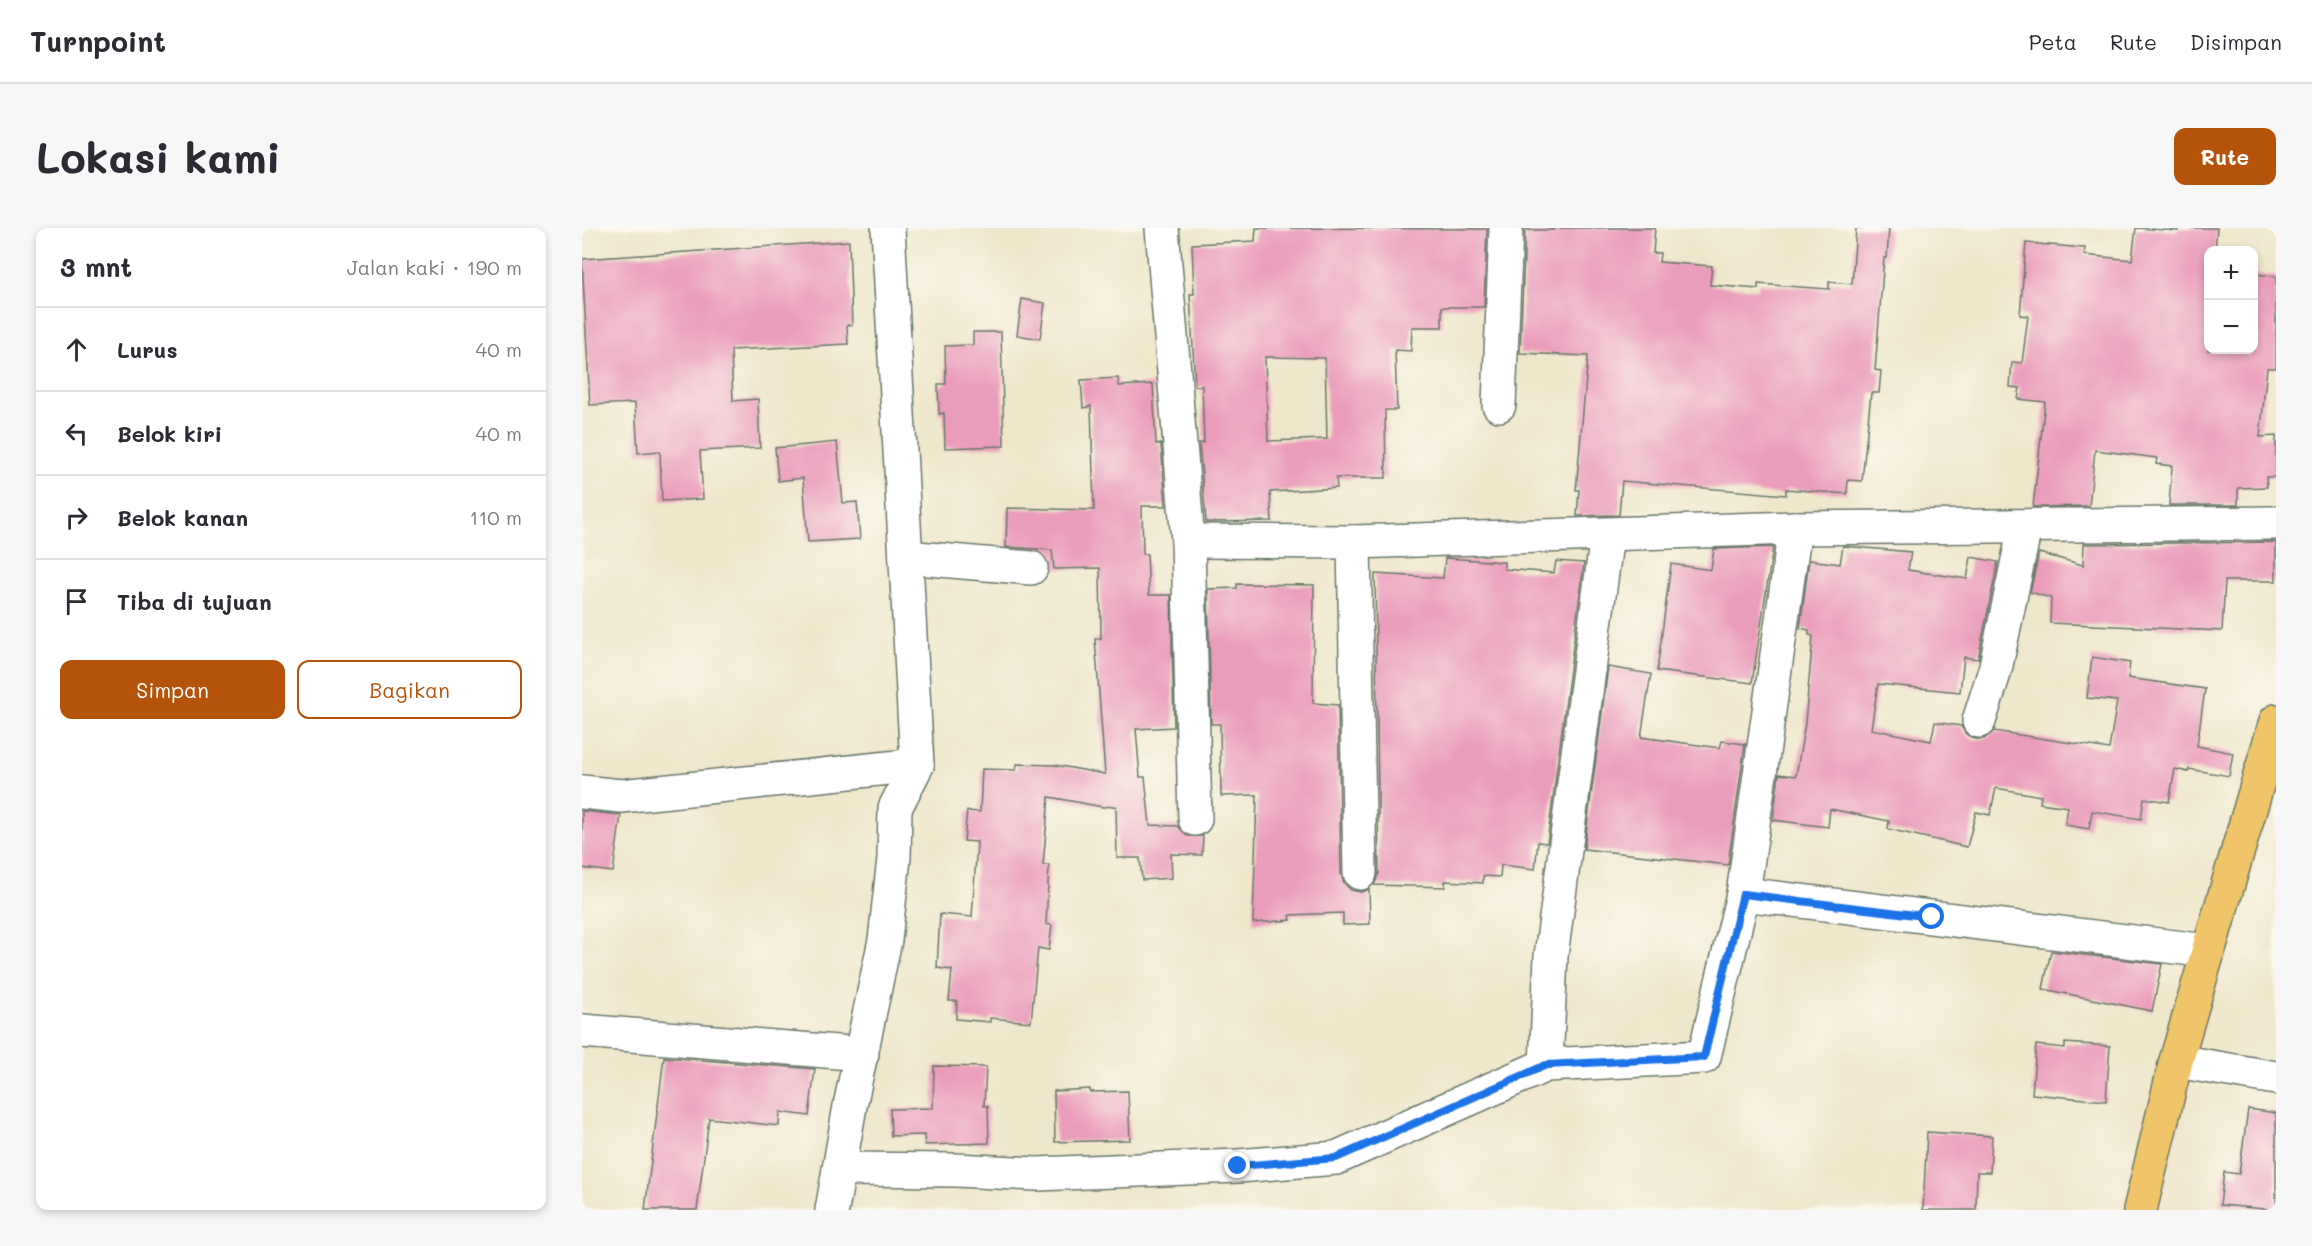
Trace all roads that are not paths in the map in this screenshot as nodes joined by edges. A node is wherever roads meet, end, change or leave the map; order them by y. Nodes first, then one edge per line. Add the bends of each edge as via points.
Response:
1 (888, 228) edge
2 (1162, 228) edge
3 (1506, 228) edge
4 (1499, 405) dead end
5 (2276, 523) edge
6 (2025, 527) junction
7 (1795, 528) junction
8 (1607, 535) junction
9 (1188, 541) junction
10 (1354, 542) junction
11 (906, 557) junction
12 (1031, 568) dead end
13 (1979, 721) dead end
14 (2276, 721) edge
15 (917, 765) junction
16 (582, 792) edge
17 (1195, 819) dead end
18 (1360, 873) dead end
19 (1743, 894) junction
20 (2208, 951) junction
21 (582, 1031) edge
22 (862, 1054) junction
23 (2176, 1061) junction
24 (1546, 1065) junction
25 (2276, 1078) edge
26 (839, 1169) junction
27 (832, 1210) edge
28 (2140, 1210) edge

1 - 11 street
2 - 9 street
3 - 4 street
5 - 6 street
6 - 7 street
6 - 13 street via 1995,670
7 - 8 street
7 - 19 street
8 - 10 street
8 - 24 street via 1551,956
9 - 10 street
9 - 17 street
10 - 18 street
11 - 12 street
11 - 15 street
14 - 20 highway
15 - 16 street via 621,796
15 - 22 street via 895,808 885,940
19 - 20 street
19 - 24 street via 1704,1057
20 - 23 highway
21 - 22 street
22 - 26 street
23 - 25 street
23 - 28 highway
24 - 26 street via 1336,1158 1227,1167 1037,1174
26 - 27 street

